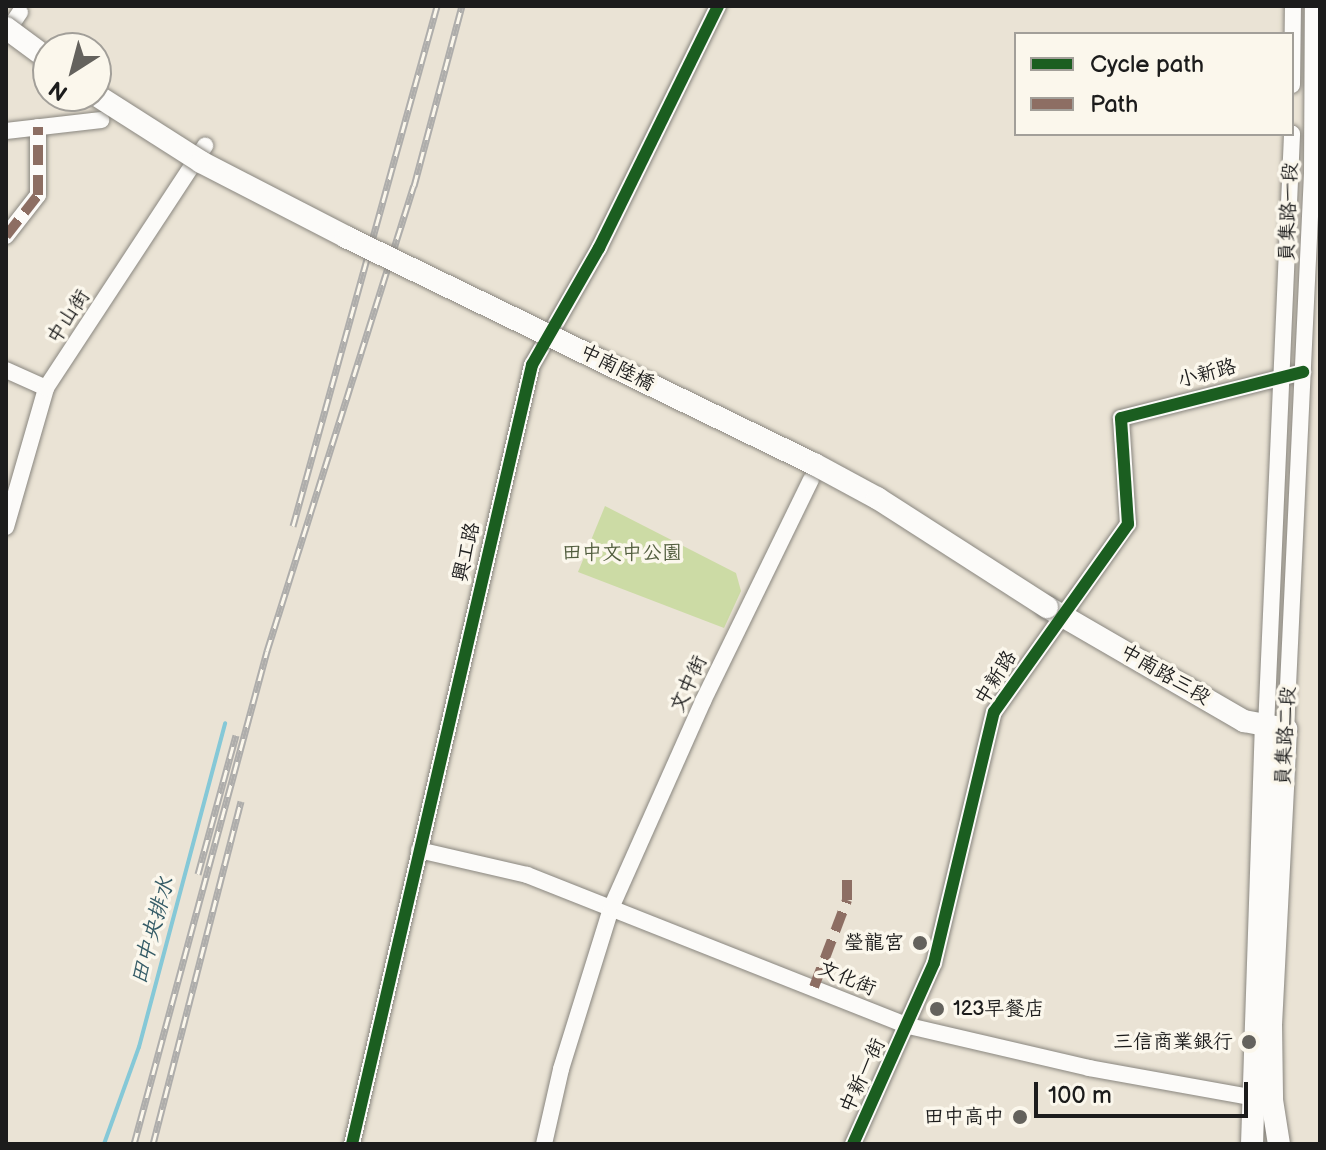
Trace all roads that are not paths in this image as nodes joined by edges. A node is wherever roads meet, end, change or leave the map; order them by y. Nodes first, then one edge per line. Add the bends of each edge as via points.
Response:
1 (718, 6) edge
2 (1293, 6) edge
3 (1313, 6) edge
4 (11, 24) edge
5 (1293, 32) edge
6 (32, 44) edge
7 (112, 105) edge
8 (101, 120) dead end
9 (38, 127) junction
10 (6, 131) edge
11 (1292, 136) edge
12 (205, 146) dead end
13 (1291, 207) junction
14 (1315, 211) edge
15 (6, 236) edge
16 (6, 370) edge
17 (1303, 372) junction
18 (1284, 374) junction
19 (46, 388) junction
20 (1121, 418) joint
21 (811, 480) dead end
22 (6, 527) edge
23 (1054, 611) junction
24 (1276, 729) junction
25 (419, 850) junction
26 (611, 908) junction
27 (909, 1026) junction
28 (1261, 1099) junction
29 (352, 1144) edge
30 (544, 1144) edge
31 (853, 1144) edge
32 (1252, 1144) edge
33 (1279, 1144) edge

1 - 25 street, 興工路 via 599,248 532,365
2 - 5 street
3 - 14 street, 員集路一段
4 - 6 main road, bridge
7 - 23 main road, 中南陸橋, bridge via 201,162 346,237 814,464
8 - 9 street
9 - 10 street
9 - 15 street via 38,195
11 - 13 street, 員集路一段
12 - 19 street, 中山街
13 - 14 street
13 - 18 street, 員集路一段
14 - 17 street, 員集路一段
16 - 19 street
17 - 18 street, 小新路
17 - 24 street, 員集路二段
18 - 20 street, 小新路
18 - 24 street, 員集路二段
19 - 22 street, 中山街
20 - 23 street, 中新路 via 1128,524
21 - 26 street, 文中街 via 703,701
23 - 24 main road, 中南路三段
23 - 27 street, 中新路 via 994,712 934,963
24 - 28 main road, 員集路二段
25 - 26 street, 文化街 via 527,875
25 - 29 street, 興工路
26 - 27 street, 文化街
26 - 30 street, 文中街 via 561,1069
27 - 28 street, 文化街 via 1089,1068
27 - 31 street, 中新一街
28 - 32 main road
28 - 33 main road

